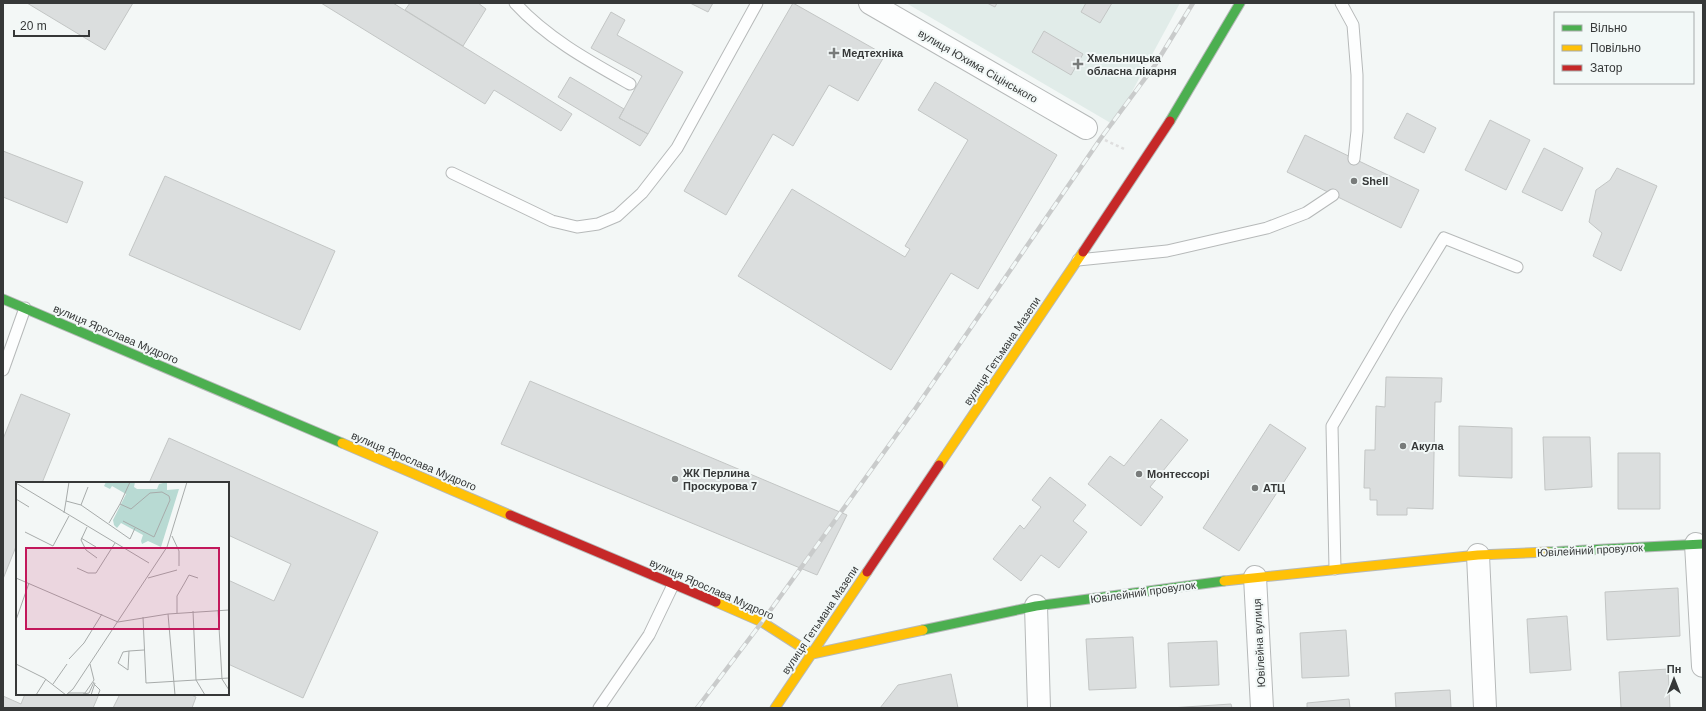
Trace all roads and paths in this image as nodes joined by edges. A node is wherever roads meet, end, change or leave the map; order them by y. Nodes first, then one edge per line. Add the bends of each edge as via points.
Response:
1 (515, 3) edge
2 (757, 3) edge
3 (870, 3) edge
4 (1240, 3) edge
5 (1341, 3) edge
6 (630, 84) dead end
7 (1086, 128) joint
8 (1354, 158) dead end
9 (1145, 160) junction
10 (452, 173) dead end
11 (1333, 195) dead end
12 (1077, 260) junction
13 (1517, 267) dead end
14 (3, 298) edge
15 (25, 308) junction
16 (3, 370) edge
17 (1700, 544) edge
18 (1478, 555) junction
19 (1335, 569) junction
20 (1255, 577) junction
21 (673, 585) junction
22 (1036, 606) junction
23 (812, 654) junction
24 (1703, 666) edge
25 (599, 708) edge
26 (775, 708) edge
27 (1039, 708) edge
28 (1262, 708) edge
29 (1485, 708) edge

1 - 6 lane via 528,18 548,33
2 - 10 lane via 677,148 642,193 617,216 598,224 577,227 552,221
3 - 7 street, вулиця Юхима Сіцінського
4 - 9 street, вулиця Гетьмана Мазепи
5 - 8 lane via 1353,25 1357,75 1357,131
7 - 9 path
9 - 12 street, вулиця Гетьмана Мазепи
11 - 12 lane via 1306,213 1267,228 1167,251
12 - 23 street, вулиця Гетьмана Мазепи
13 - 19 lane via 1444,238 1397,315 1332,426
14 - 15 street, вулиця Ярослава Мудрого
15 - 16 lane
15 - 21 street, вулиця Ярослава Мудрого
17 - 18 street, Ювілейний провулок
17 - 24 street
18 - 19 street, Ювілейний провулок
18 - 29 street
19 - 20 street, Ювілейний провулок
20 - 22 street, Ювілейний провулок
20 - 28 street, Ювілейна вулиця
21 - 23 street, вулиця Ярослава Мудрого via 762,622
21 - 25 lane via 649,635
22 - 23 street, Ювілейний провулок
22 - 27 street
23 - 26 street, вулиця Гетьмана Мазепи

